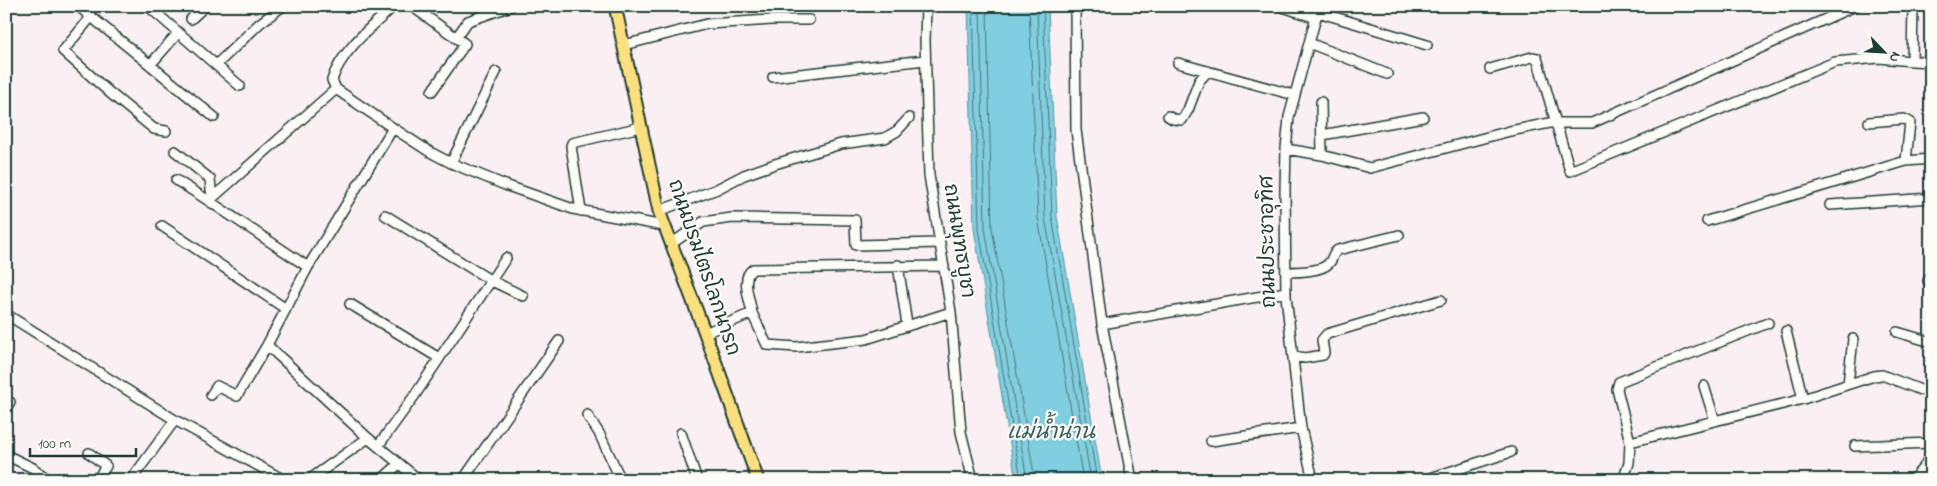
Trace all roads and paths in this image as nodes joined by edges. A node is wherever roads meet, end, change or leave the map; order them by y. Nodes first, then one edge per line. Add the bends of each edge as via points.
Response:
1 (78, 6) edge
2 (148, 6) edge
3 (205, 6) edge
4 (283, 6) edge
5 (394, 6) edge
6 (511, 6) edge
7 (616, 6) edge
8 (926, 6) edge
9 (1075, 6) edge
10 (1280, 6) edge
11 (1855, 6) edge
12 (1913, 6) edge
13 (413, 8) dead end
14 (1318, 12) edge
15 (92, 16) junction
16 (191, 19) dead end
17 (809, 20) dead end
18 (178, 32) junction
19 (456, 38) junction
20 (624, 44) junction
21 (1309, 44) junction
22 (1427, 45) dead end
23 (925, 60) junction
24 (1912, 61) junction
25 (1931, 62) edge
26 (1178, 63) dead end
27 (150, 65) junction
28 (216, 65) junction
29 (1490, 69) dead end
30 (1208, 71) junction
31 (496, 72) dead end
32 (1387, 74) dead end
33 (773, 77) dead end
34 (240, 86) dead end
35 (336, 89) junction
36 (432, 91) dead end
37 (1294, 96) junction
38 (1321, 102) dead end
39 (1168, 116) dead end
40 (214, 118) dead end
41 (909, 118) dead end
42 (1423, 118) dead end
43 (1869, 122) dead end
44 (1556, 123) junction
45 (641, 127) junction
46 (393, 128) junction
47 (166, 131) dead end
48 (1322, 135) junction
49 (1286, 149) junction
50 (175, 151) dead end
51 (1322, 155) junction
52 (1931, 159) edge
53 (1906, 161) junction
54 (451, 163) junction
55 (176, 180) dead end
56 (1931, 198) edge
57 (211, 200) junction
58 (1830, 205) dead end
59 (581, 211) junction
60 (659, 211) junction
61 (385, 215) dead end
62 (1707, 221) dead end
63 (162, 226) dead end
64 (664, 226) junction
65 (1399, 235) dead end
66 (940, 243) junction
67 (671, 244) junction
68 (506, 258) dead end
69 (898, 266) junction
70 (944, 266) junction
71 (308, 267) junction
72 (1286, 272) junction
73 (490, 280) junction
74 (1286, 292) junction
75 (523, 296) dead end
76 (1441, 300) dead end
77 (350, 304) dead end
78 (286, 309) junction
79 (951, 312) junction
80 (752, 313) junction
81 (6, 314) edge
82 (1768, 322) dead end
83 (1102, 324) junction
84 (907, 326) junction
85 (1786, 331) dead end
86 (1897, 332) dead end
87 (705, 333) junction
88 (1853, 339) dead end
89 (559, 341) dead end
90 (1931, 342) edge
91 (267, 345) junction
92 (1293, 356) junction
93 (438, 358) junction
94 (1848, 384) junction
95 (1704, 386) dead end
96 (1931, 394) edge
97 (211, 396) dead end
98 (1803, 400) junction
99 (587, 415) dead end
100 (175, 420) junction
101 (1715, 421) junction
102 (1301, 428) junction
103 (682, 434) dead end
104 (368, 438) junction
105 (1211, 441) dead end
106 (1630, 442) junction
107 (1931, 443) edge
108 (378, 446) junction
109 (1855, 446) dead end
110 (1511, 452) dead end
111 (90, 453) dead end
112 (1931, 454) edge
113 (6, 455) edge
114 (399, 464) junction
115 (1627, 478) edge
116 (49, 480) edge
117 (97, 480) edge
118 (131, 480) edge
119 (284, 480) edge
120 (309, 480) edge
121 (382, 480) edge
122 (419, 480) edge
123 (463, 480) edge
124 (621, 480) edge
125 (697, 480) edge
126 (758, 480) edge
127 (972, 480) edge
128 (1132, 480) edge
129 (1314, 480) edge
130 (1424, 480) edge
131 (1912, 480) edge

1 - 15 street
2 - 18 street
3 - 16 street
4 - 28 street
5 - 35 street via 351,48 333,75
6 - 19 street via 468,21
7 - 20 main road, ถนนบรมไตรโลกนารถ
8 - 23 street, ถนนพุทธบูชา
9 - 83 street via 1076,130
10 - 14 street
11 - 44 street via 1592,123
12 - 24 street
13 - 19 street
14 - 21 street, ถนนประชาอุทิศ
14 - 22 street
15 - 27 street
15 - 47 street via 63,51 154,129
17 - 20 street via 707,24
18 - 27 street
18 - 28 street
19 - 36 street via 465,44
20 - 45 main road, ถนนบรมไตรโลกนารถ
21 - 32 street
21 - 37 street, ถนนประชาอุทิศ
23 - 33 street
23 - 66 street, ถนนพุทธบูชา via 930,175
24 - 25 street
24 - 44 street via 1879,58 1835,62 1570,171
26 - 30 street
27 - 40 street
28 - 34 street
29 - 44 street via 1537,58
30 - 37 street
30 - 39 street via 1198,80 1182,120
31 - 54 street
35 - 46 street
35 - 57 street
37 - 49 street, ถนนประชาอุทิศ
38 - 48 street
41 - 60 street via 898,131 885,138 841,144 775,164
42 - 48 street
43 - 53 street via 1904,119 1910,122
44 - 51 street via 1510,131 1370,168
45 - 59 street via 572,143
45 - 60 main road, ถนนบรมไตรโลกนารถ
46 - 54 street
46 - 71 street
48 - 51 street
49 - 51 street
49 - 72 street, ถนนประชาอุทิศ
50 - 57 street via 210,179
52 - 53 street
53 - 62 street
54 - 59 street
55 - 57 street
56 - 58 street
57 - 71 street
59 - 64 street
60 - 64 main road, ถนนบรมไตรโลกนารถ
61 - 73 street
63 - 78 street
64 - 67 main road, ถนนบรมไตรโลกนารถ
65 - 72 street via 1338,250 1324,266
66 - 67 street via 856,245 855,220 732,218 703,222
66 - 70 street, ถนนพุทธบูชา
67 - 87 main road, ถนนบรมไตรโลกนารถ
68 - 73 street
69 - 70 street
69 - 80 street via 753,269 746,278
69 - 84 street
70 - 79 street, ถนนพุทธบูชา
71 - 78 street
72 - 74 street, ถนนประชาอุทิศ
73 - 75 street
73 - 93 street
74 - 83 street
74 - 92 street, ถนนประชาอุทิศ
76 - 92 street via 1328,334 1322,340 1323,355
77 - 93 street
78 - 91 street
79 - 84 street
79 - 127 street, ถนนพุทธบูชา via 961,432
80 - 84 street via 767,345 797,347 866,339
80 - 87 street
81 - 100 street
82 - 106 street via 1619,382 1616,389
83 - 128 street
85 - 98 street
86 - 90 street
87 - 126 main road, ถนนบรมไตรโลกนารถ
88 - 94 street
89 - 123 street
91 - 97 street via 237,396 217,386
91 - 104 street
92 - 102 street, ถนนประชาอุทิศ
93 - 108 street
94 - 96 street via 1882,375
94 - 98 street
95 - 101 street
98 - 101 street
99 - 124 street
100 - 118 street
100 - 119 street
101 - 106 street
102 - 105 street
102 - 129 street, ถนนประชาอุทิศ
103 - 125 street
104 - 108 street
104 - 120 street
106 - 115 street
107 - 109 street
108 - 114 street
110 - 130 street
111 - 117 street via 106,466
112 - 131 street
113 - 116 street
114 - 121 street
114 - 122 street

